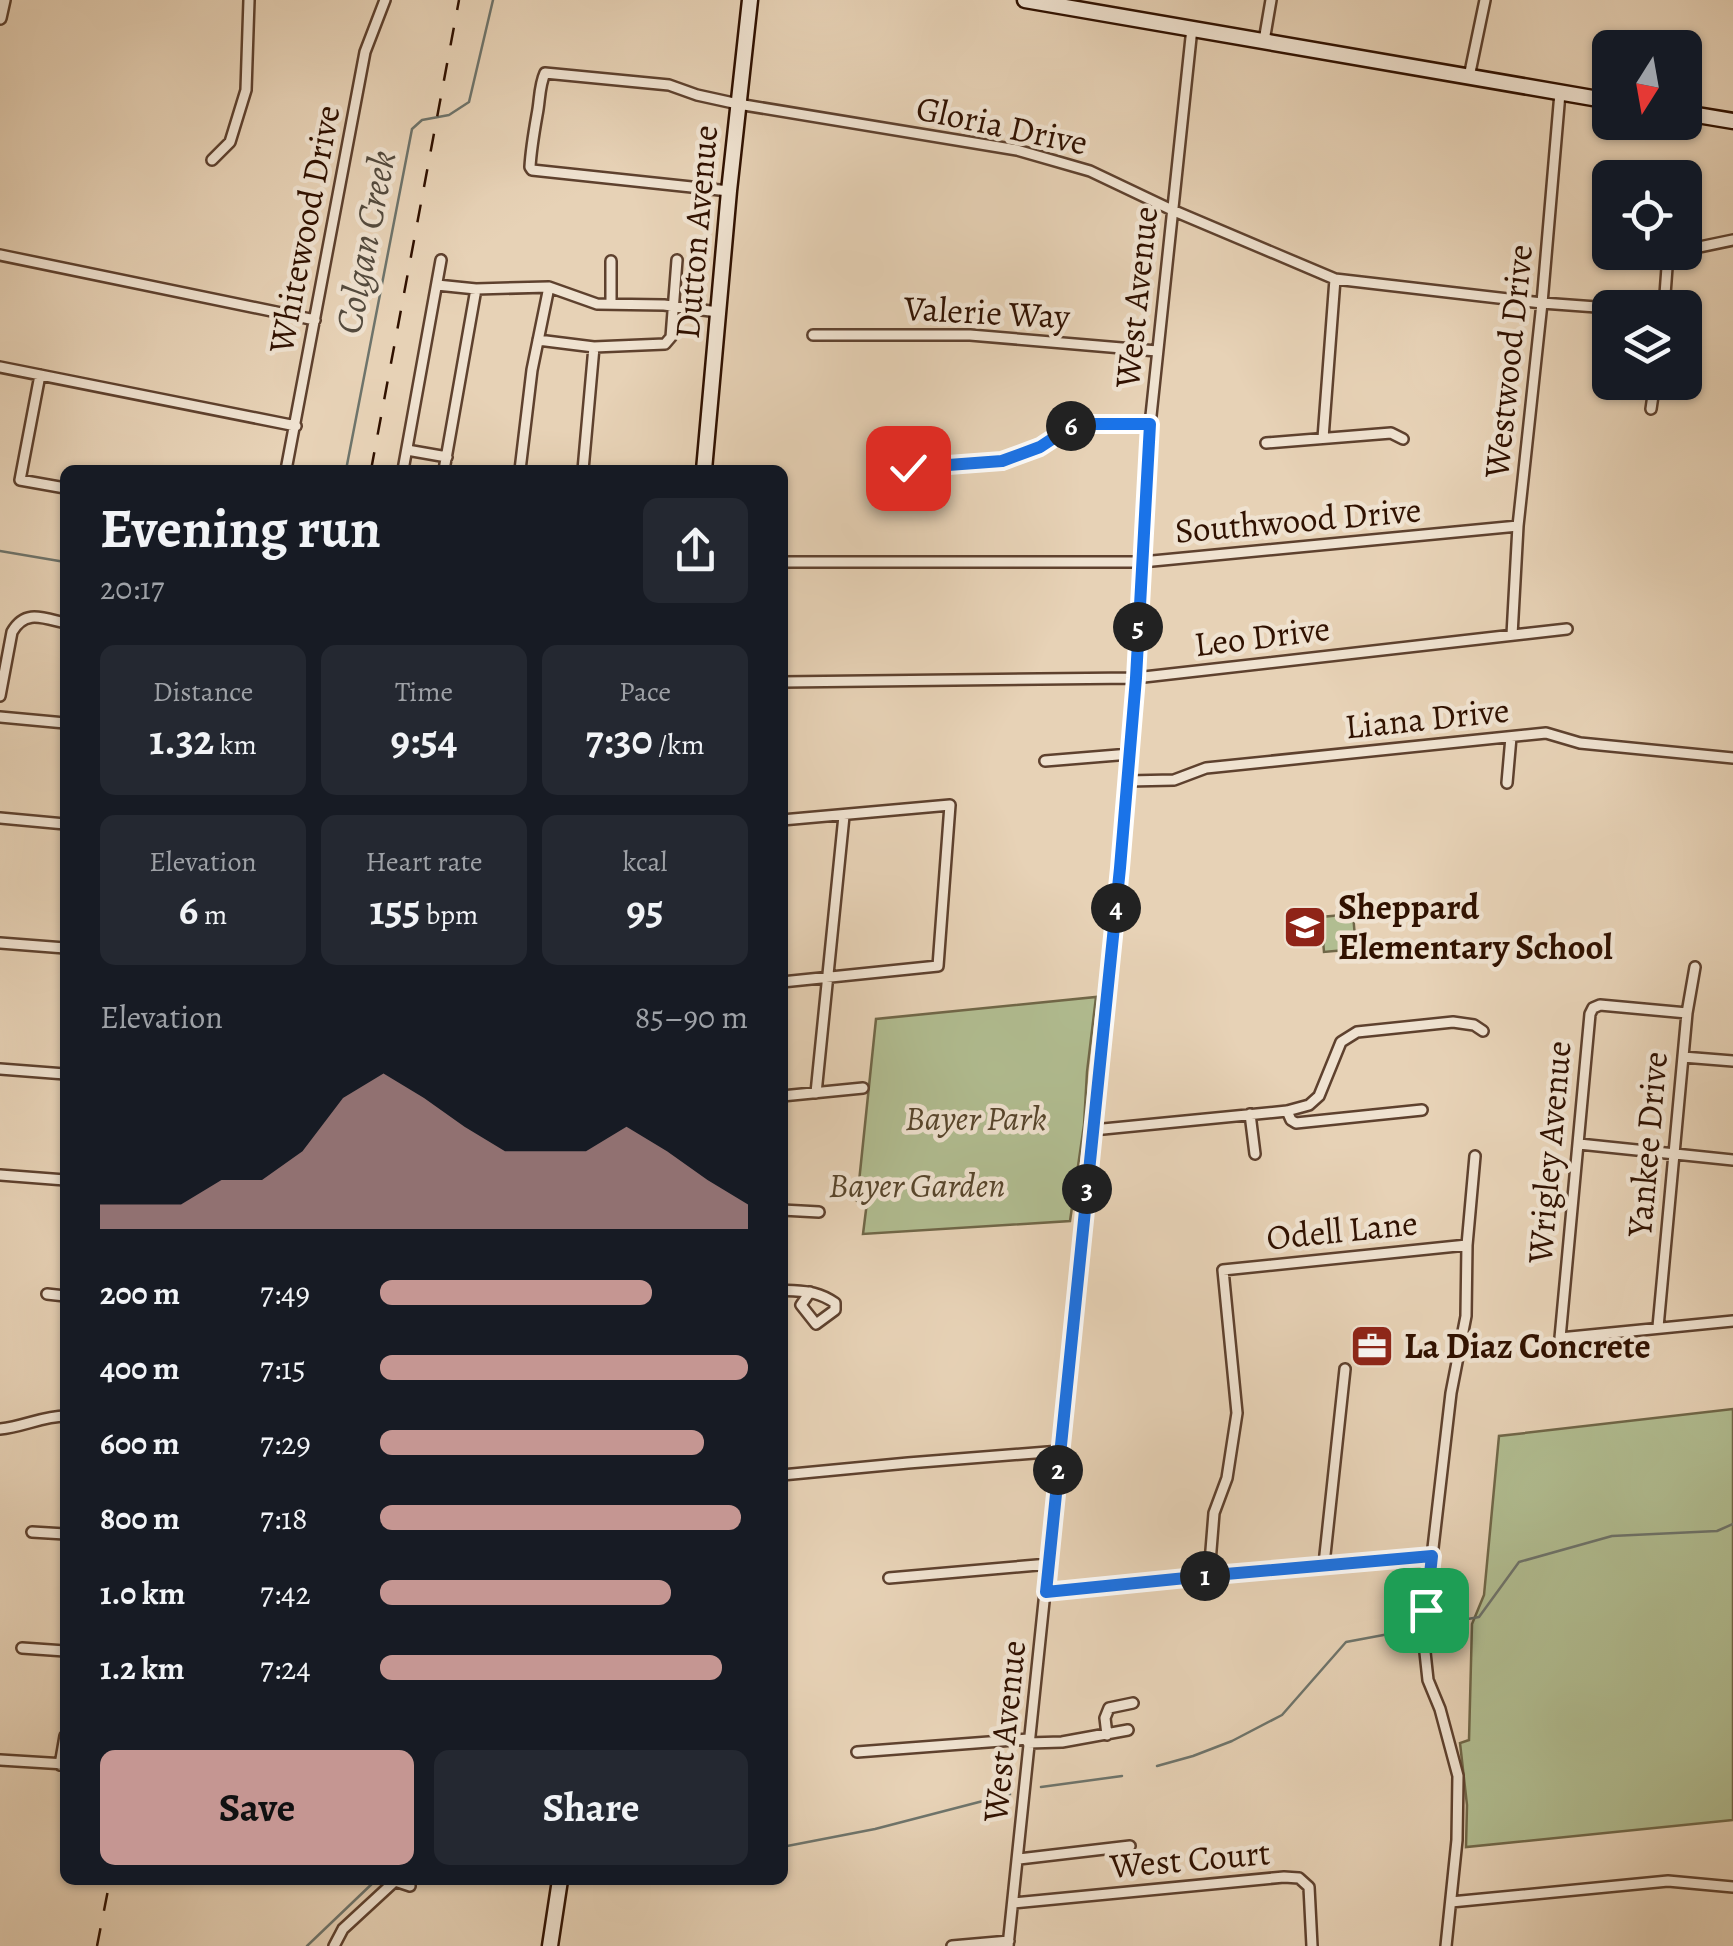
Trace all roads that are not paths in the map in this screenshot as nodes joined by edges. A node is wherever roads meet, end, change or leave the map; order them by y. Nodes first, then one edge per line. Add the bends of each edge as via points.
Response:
1 (4, 0) edge
2 (249, 0) edge
3 (385, 0) edge
4 (750, 0) edge
5 (1025, 0) edge
6 (1271, 0) edge
7 (1485, 0) edge
8 (0, 18) edge
9 (1192, 28) junction
10 (1264, 41) junction
11 (1469, 77) junction
12 (1560, 94) junction
13 (1592, 98) edge
14 (738, 104) junction
15 (1702, 116) edge
16 (1733, 121) edge
17 (212, 160) dead end
18 (729, 191) junction
19 (1172, 210) junction
20 (1733, 240) edge
21 (1702, 246) edge
22 (0, 255) edge
23 (441, 260) dead end
24 (677, 260) dead end
25 (611, 261) dead end
26 (1335, 279) junction
27 (437, 284) junction
28 (550, 287) junction
29 (476, 289) junction
30 (611, 304) junction
31 (1542, 304) junction
32 (674, 306) junction
33 (1592, 307) edge
34 (718, 312) junction
35 (314, 320) junction
36 (813, 335) dead end
37 (538, 340) junction
38 (594, 348) junction
39 (1157, 351) junction
40 (0, 366) edge
41 (40, 375) junction
42 (1652, 400) edge
43 (1651, 409) dead end
44 (1150, 424) junction
45 (296, 426) junction
46 (1324, 438) junction
47 (1403, 439) dead end
48 (1266, 443) dead end
49 (407, 450) junction
50 (446, 457) junction
51 (287, 465) edge
52 (404, 465) edge
53 (445, 465) edge
54 (521, 465) edge
55 (583, 465) edge
56 (704, 465) edge
57 (908, 468) dead end
58 (60, 487) edge
59 (1518, 526) junction
60 (788, 562) edge
61 (1142, 562) junction
62 (60, 622) edge
63 (1567, 629) dead end
64 (1512, 635) junction
65 (1136, 678) junction
66 (788, 682) edge
67 (0, 696) edge
68 (0, 718) edge
69 (60, 723) edge
70 (1511, 737) junction
71 (1130, 754) junction
72 (1733, 758) edge
73 (1044, 761) dead end
74 (1128, 781) junction
75 (1508, 783) dead end
76 (844, 816) junction
77 (0, 818) edge
78 (788, 820) edge
79 (60, 824) edge
80 (0, 943) edge
81 (60, 948) edge
82 (1695, 967) dead end
83 (828, 978) junction
84 (788, 981) edge
85 (1687, 1013) junction
86 (1483, 1031) dead end
87 (1683, 1057) junction
88 (1733, 1062) edge
89 (0, 1068) edge
90 (60, 1074) edge
91 (863, 1088) dead end
92 (816, 1092) junction
93 (788, 1095) edge
94 (1288, 1110) junction
95 (1422, 1110) dead end
96 (1250, 1114) junction
97 (1093, 1130) junction
98 (1579, 1144) junction
99 (1674, 1153) junction
100 (1255, 1154) dead end
101 (1475, 1156) dead end
102 (1733, 1160) edge
103 (0, 1175) edge
104 (60, 1180) edge
105 (788, 1210) edge
106 (819, 1212) dead end
107 (1467, 1245) junction
108 (788, 1290) edge
109 (810, 1292) dead end
110 (47, 1294) dead end
111 (60, 1295) edge
112 (1733, 1321) edge
113 (1658, 1328) junction
114 (1345, 1369) dead end
115 (60, 1416) edge
116 (0, 1430) edge
117 (1060, 1452) junction
118 (788, 1474) edge
119 (32, 1532) dead end
120 (60, 1534) edge
121 (1432, 1556) junction
122 (1049, 1564) junction
123 (1324, 1564) junction
124 (1209, 1575) junction
125 (889, 1578) dead end
126 (1046, 1592) junction
127 (22, 1648) dead end
128 (60, 1652) edge
129 (1133, 1703) dead end
130 (1128, 1730) dead end
131 (1107, 1735) junction
132 (1028, 1741) junction
133 (857, 1752) dead end
134 (0, 1760) edge
135 (60, 1765) edge
136 (1130, 1846) dead end
137 (1019, 1859) junction
138 (391, 1885) edge
139 (407, 1885) edge
140 (559, 1885) edge
141 (410, 1886) dead end
142 (1733, 1887) edge
143 (1451, 1902) junction
144 (1013, 1903) junction
145 (1008, 1944) edge
146 (334, 1946) edge
147 (550, 1946) edge
148 (952, 1946) edge
149 (1312, 1946) edge
150 (1446, 1946) edge

1 - 8 street
2 - 17 street via 246,90 230,142
3 - 35 street, Whitewood Drive via 366,52
4 - 14 main road, Dutton Avenue
5 - 9 main road
6 - 10 street
7 - 11 street
9 - 10 main road
9 - 19 street, West Avenue
10 - 11 main road
11 - 12 main road
12 - 13 main road
12 - 31 street, Westwood Drive
14 - 18 main road, Dutton Avenue
14 - 18 street, Gloria Drive via 669,85 545,73 533,128 532,170
14 - 19 street, Gloria Drive via 1017,150 1090,170
15 - 16 main road
18 - 34 main road, Dutton Avenue
19 - 26 street, Gloria Drive
19 - 39 street, West Avenue
20 - 21 street
22 - 35 street
23 - 27 street
24 - 32 street
25 - 30 street
26 - 31 street, Gloria Drive
26 - 46 street
27 - 29 street
27 - 49 street
28 - 29 street
28 - 30 street
28 - 37 street
29 - 50 street
30 - 32 street
31 - 33 street, Gloria Drive
31 - 59 street, Westwood Drive
32 - 34 street
32 - 38 street via 665,344
34 - 56 main road, Dutton Avenue
35 - 45 street, Whitewood Drive
36 - 39 street, Valerie Way via 970,335
37 - 38 street
37 - 54 street
38 - 55 street
39 - 44 street, West Avenue
40 - 41 street
41 - 45 street
41 - 58 street via 20,480
42 - 43 street
44 - 57 street via 1075,424 1002,461
44 - 61 street, West Avenue
45 - 51 street, Whitewood Drive
46 - 47 street via 1391,433
46 - 48 street
49 - 50 street
49 - 52 street
50 - 53 street
59 - 61 street, Southwood Drive
59 - 64 street, Westwood Drive
60 - 61 street, Southwood Drive
61 - 65 street, West Avenue
62 - 67 street via 22,619 12,632
63 - 64 street, Leo Drive
64 - 65 street, Leo Drive
65 - 66 street, Leo Drive
65 - 71 street, West Avenue
68 - 69 street
70 - 72 street, Liana Drive via 1546,733 1580,743
70 - 74 street, Liana Drive
70 - 75 street
71 - 73 street
71 - 74 street, West Avenue
74 - 97 street, West Avenue
76 - 78 street
76 - 83 street
76 - 83 street via 950,805 938,966
77 - 79 street
80 - 81 street
82 - 85 street, Yankee Drive
83 - 84 street
83 - 92 street
85 - 87 street, Yankee Drive
85 - 98 street, Wrigley Avenue via 1593,1008
86 - 94 street via 1453,1022 1357,1032 1341,1042 1319,1096
87 - 88 street
87 - 99 street, Yankee Drive
89 - 90 street
91 - 92 street
92 - 93 street
94 - 95 street via 1293,1122 1306,1123
94 - 96 street
96 - 97 street
96 - 100 street
97 - 117 street, West Avenue
98 - 99 street
98 - 113 street, Wrigley Avenue via 1560,1338
99 - 102 street
99 - 113 street, Yankee Drive
101 - 107 street
103 - 104 street
105 - 106 street
107 - 121 street via 1466,1323
107 - 124 street, Odell Lane via 1223,1270 1237,1413 1214,1513
108 - 109 street
110 - 111 street
112 - 113 street
114 - 123 street
115 - 116 street
117 - 118 street
117 - 122 street, West Avenue
119 - 120 street
121 - 123 street
121 - 143 street via 1423,1634 1428,1680 1458,1776
122 - 125 street
122 - 126 street, West Avenue
123 - 124 street
124 - 126 street
126 - 132 street, West Avenue
127 - 128 street
129 - 131 street via 1109,1708
130 - 131 street
131 - 132 street
132 - 133 street
132 - 137 street, West Avenue
134 - 135 street
136 - 137 street
137 - 144 street, West Avenue
138 - 146 street via 343,1928
139 - 141 street
140 - 147 main road
142 - 143 street via 1668,1881
143 - 150 street
144 - 145 street, West Avenue
144 - 149 street, West Court via 1300,1878 1309,1886
145 - 148 street

